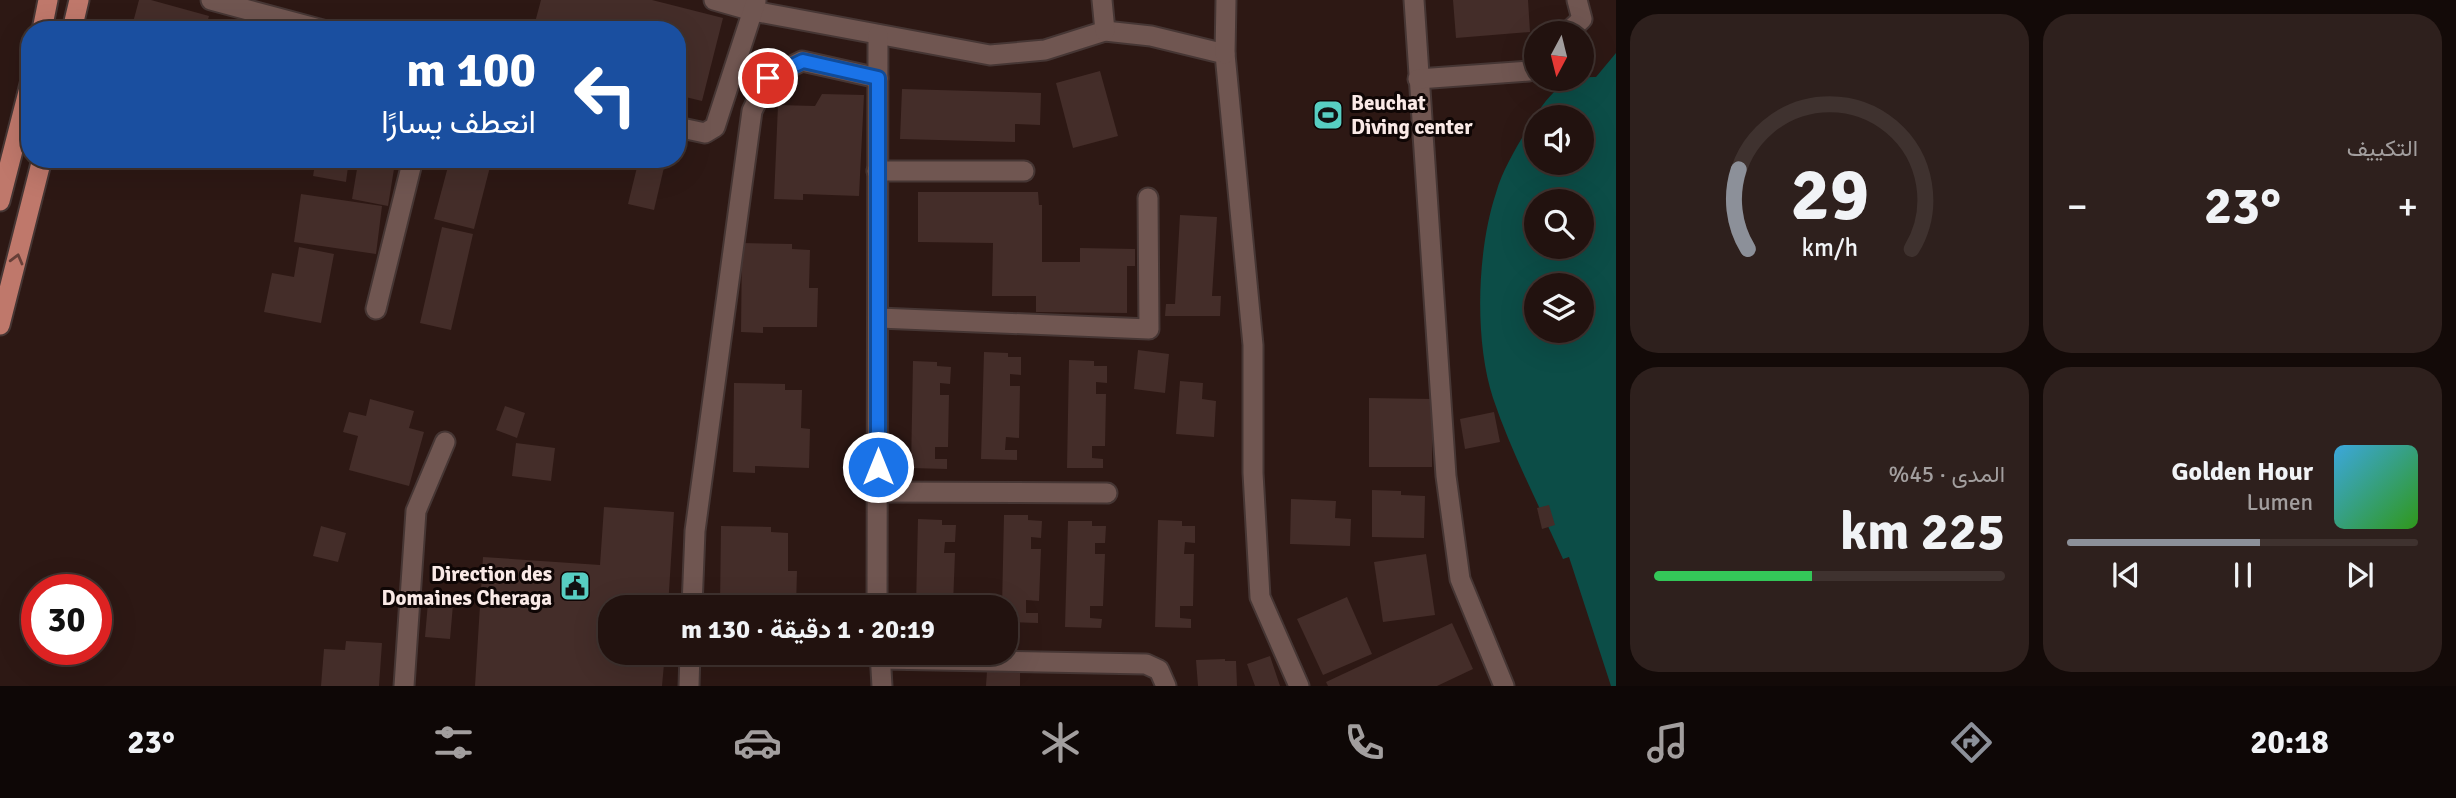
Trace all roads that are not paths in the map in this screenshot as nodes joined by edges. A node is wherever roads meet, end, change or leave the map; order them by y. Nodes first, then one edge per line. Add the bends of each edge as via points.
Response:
1 (48, 0) edge
2 (79, 0) edge
3 (211, 0) edge
4 (714, 0) edge
5 (1102, 0) edge
6 (1226, 0) edge
7 (1414, 0) edge
8 (1577, 0) edge
9 (755, 5) edge
10 (44, 21) edge
11 (74, 21) edge
12 (289, 21) edge
13 (1580, 21) edge
14 (1105, 31) junction
15 (878, 35) junction
16 (1225, 54) junction
17 (1524, 71) edge
18 (878, 78) junction
19 (1418, 79) junction
20 (21, 119) edge
21 (686, 129) edge
22 (40, 168) edge
23 (411, 168) edge
24 (877, 171) junction
25 (1024, 171) dead end
26 (1148, 198) dead end
27 (0, 201) edge
28 (376, 309) dead end
29 (879, 318) junction
30 (0, 325) edge
31 (445, 442) dead end
32 (877, 492) junction
33 (1107, 493) dead end
34 (692, 595) edge
35 (877, 595) edge
36 (1018, 660) edge
37 (690, 665) edge
38 (881, 665) edge
39 (404, 686) edge
40 (689, 686) edge
41 (882, 686) edge
42 (1166, 686) edge
43 (1299, 686) edge
44 (1504, 686) edge

1 - 10 main road
2 - 11 main road
3 - 12 street
4 - 9 street
5 - 14 street
6 - 16 street
7 - 19 street
8 - 13 street
9 - 15 street
9 - 21 street via 715,127 705,133
14 - 15 street via 1045,50 990,55
14 - 16 street via 1151,36
15 - 18 street
16 - 43 street via 1253,345 1253,473 1260,597
17 - 19 street
18 - 24 street
18 - 34 street via 803,61 768,78 752,111 695,531
19 - 44 street via 1446,476 1460,579
20 - 27 main road
30 -> 22 main road
23 - 28 street
24 - 25 street
24 - 29 street
26 - 29 street via 1149,330
29 - 32 street
31 - 39 street via 416,511
32 - 33 street
32 - 35 street
36 - 42 street via 1146,664 1159,670
37 - 40 street
38 - 41 street

